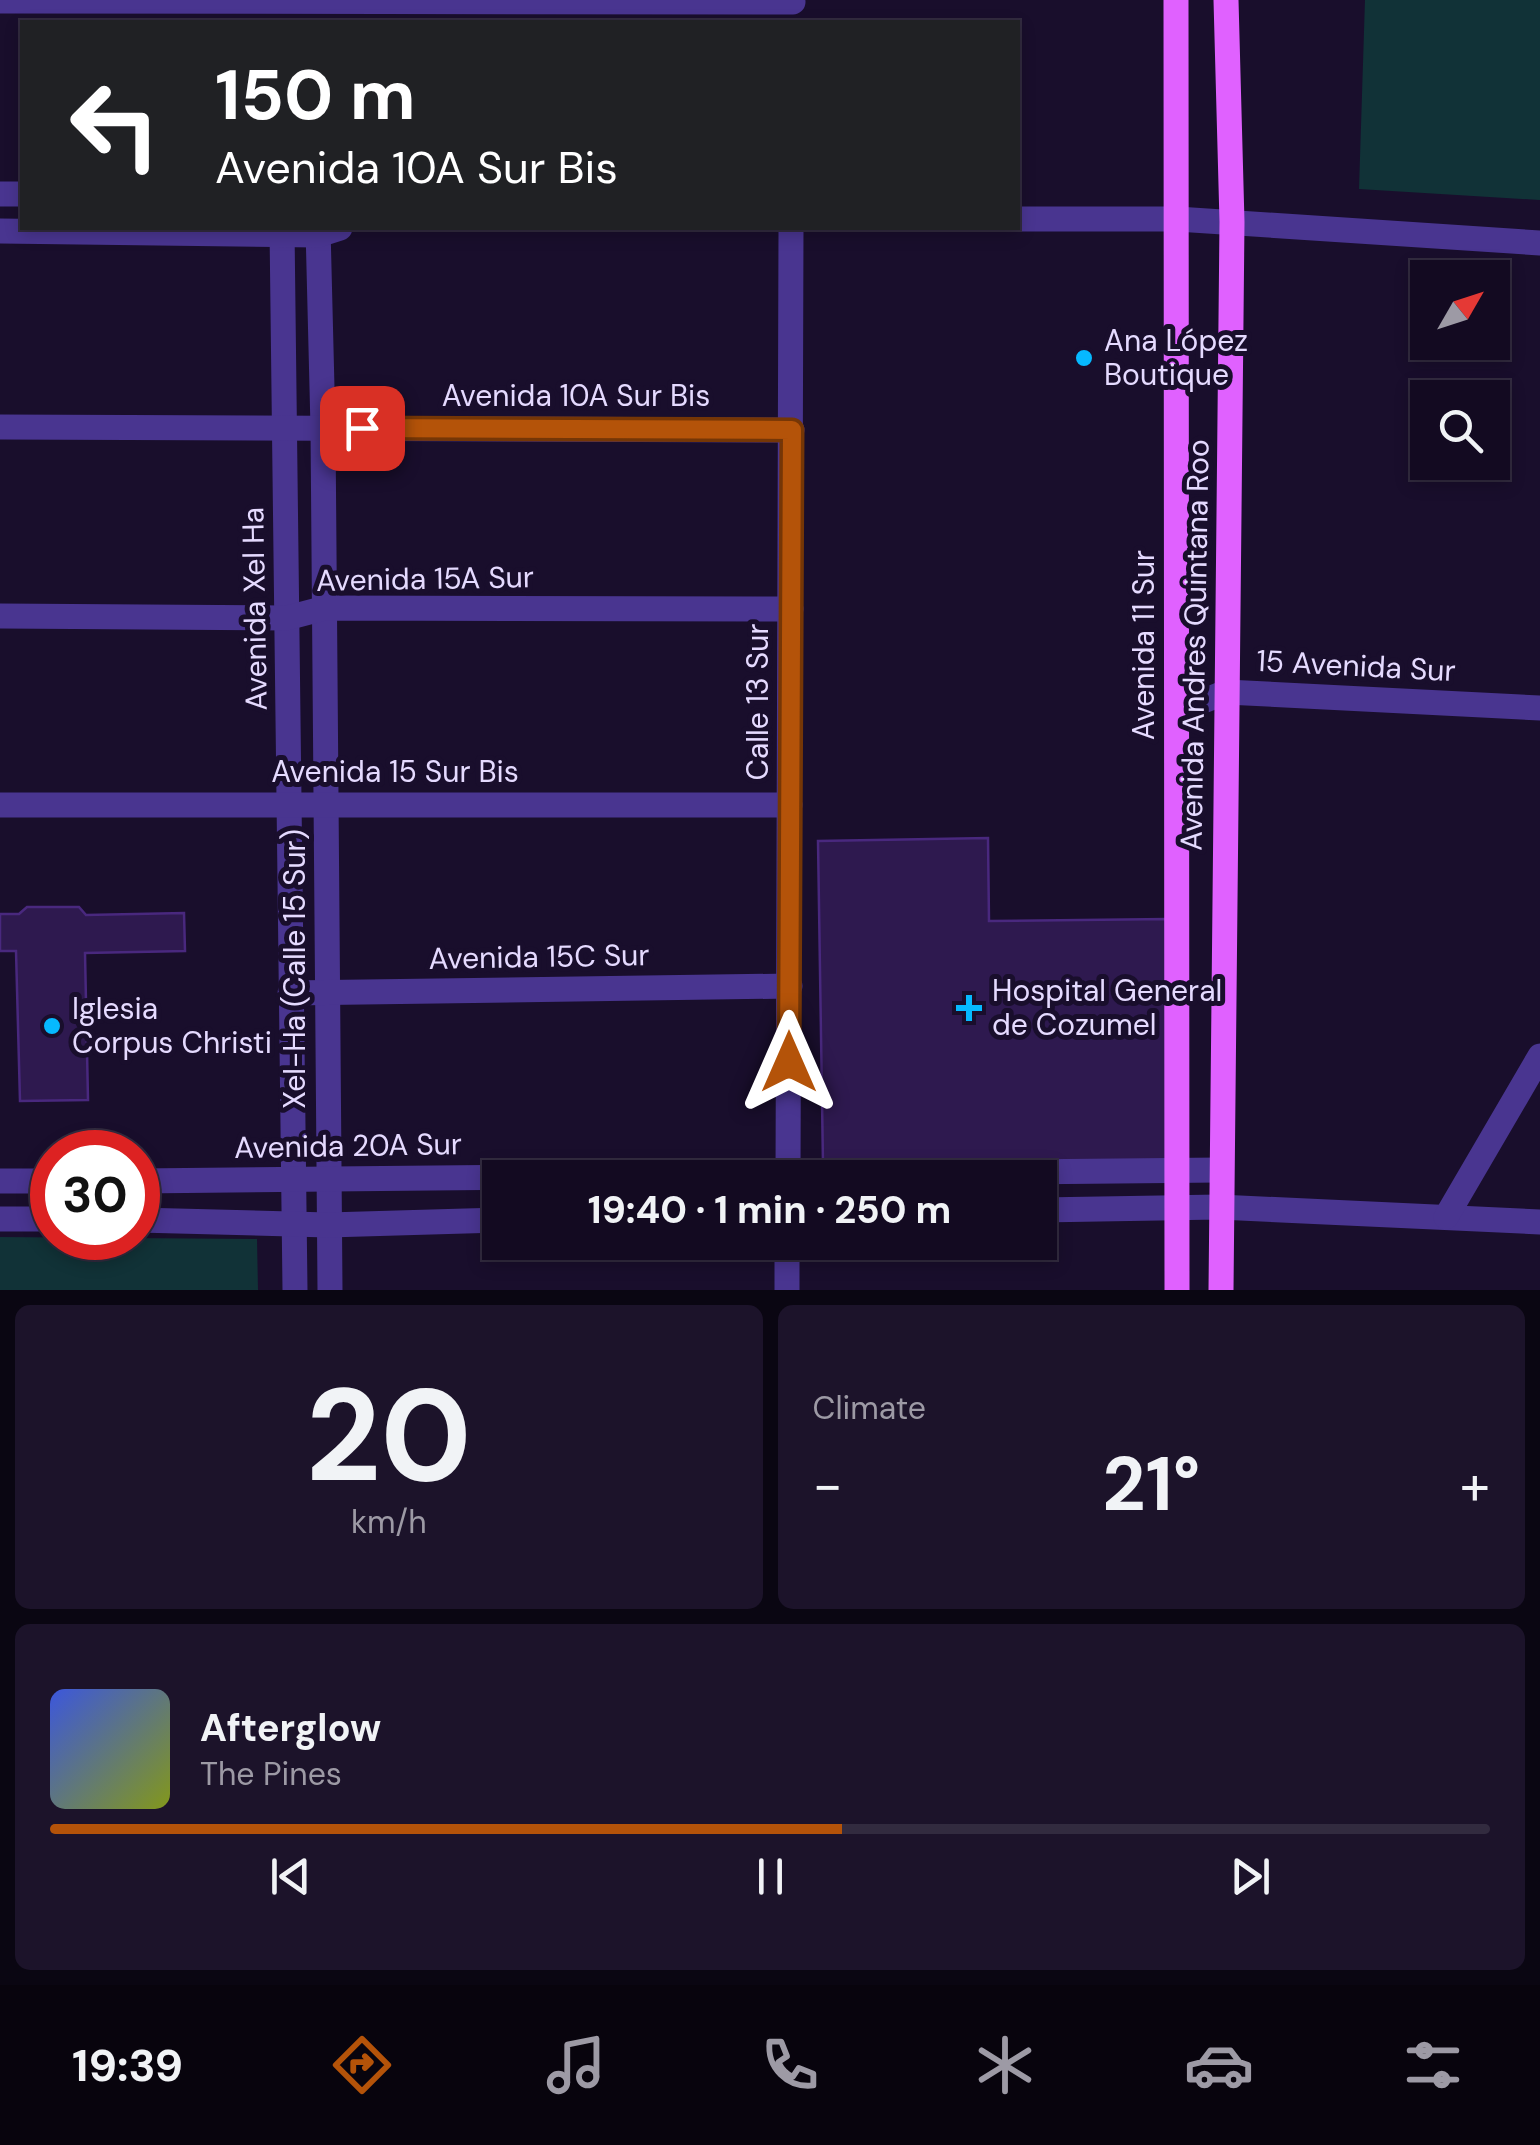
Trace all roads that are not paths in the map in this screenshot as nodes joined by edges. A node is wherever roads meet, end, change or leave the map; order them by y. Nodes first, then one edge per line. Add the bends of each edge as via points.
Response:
1 (1176, 0) edge
2 (1226, 0) edge
3 (0, 1) edge
4 (282, 1) edge
5 (320, 1) edge
6 (793, 8) edge
7 (1176, 218) junction
8 (1020, 219) edge
9 (1232, 222) junction
10 (0, 230) edge
11 (325, 230) edge
12 (792, 230) edge
13 (282, 231) edge
14 (1540, 243) edge
15 (0, 426) edge
16 (286, 428) junction
17 (323, 428) junction
18 (792, 430) junction
19 (324, 608) junction
20 (792, 610) junction
21 (0, 616) edge
22 (288, 618) junction
23 (1226, 692) junction
24 (1540, 708) edge
25 (1177, 720) junction
26 (0, 804) edge
27 (290, 805) junction
28 (327, 805) junction
29 (790, 805) junction
30 (790, 986) junction
31 (328, 993) junction
32 (290, 994) junction
33 (1540, 1056) edge
34 (788, 1160) edge
35 (1220, 1170) junction
36 (1177, 1171) junction
37 (1057, 1173) edge
38 (329, 1176) junction
39 (482, 1176) edge
40 (160, 1180) edge
41 (292, 1180) junction
42 (0, 1181) edge
43 (30, 1181) edge
44 (1220, 1207) junction
45 (1177, 1208) junction
46 (1057, 1210) edge
47 (1446, 1217) junction
48 (0, 1219) edge
49 (30, 1220) edge
50 (160, 1220) edge
51 (482, 1221) edge
52 (296, 1222) junction
53 (1540, 1222) edge
54 (328, 1225) junction
55 (788, 1260) edge
56 (295, 1290) edge
57 (330, 1290) edge
58 (787, 1290) edge
59 (1177, 1290) edge
60 (1221, 1290) edge

1 - 7 main road, Avenida 11 Sur
2 - 9 main road, Avenida Andres Quintana Roo
3 - 4 street
4 - 5 street
5 - 6 street
7 - 8 street
7 - 9 street
7 - 25 main road, Avenida 11 Sur
9 - 14 street
9 - 23 main road, Avenida Andres Quintana Roo
10 - 13 street
11 - 13 street
11 - 17 street, Xel-Ha (Calle 15 Sur)
12 - 18 street, Calle 13 Sur
13 - 16 street, Avenida Xel Ha
15 - 16 street, Avenida 10A Sur Bis
16 - 17 street, Avenida 10A Sur Bis
16 - 22 street, Avenida Xel Ha
17 - 18 street, Avenida 10A Sur Bis
17 - 19 street, Xel-Ha (Calle 15 Sur)
18 - 20 street, Calle 13 Sur
19 - 20 street, Avenida 15A Sur
19 - 22 street, Avenida 15A Sur
19 - 28 street, Xel-Ha (Calle 15 Sur)
20 - 29 street, Calle 13 Sur
21 - 22 street, Avenida 15A Sur
22 - 27 street, Avenida Xel Ha
23 - 24 street, 15 Avenida Sur
23 - 25 street, 15 Avenida Sur via 1191,706
23 - 35 main road, Avenida Andres Quintana Roo
25 - 36 main road, Avenida 11 Sur
26 - 27 street, Avenida 15 Sur Bis
27 - 28 street, Avenida 15 Sur Bis
27 - 32 street, Avenida Xel Ha
28 - 29 street, Avenida 15 Sur Bis
28 - 31 street, Xel-Ha (Calle 15 Sur)
29 - 30 street, Calle 13 Sur
30 - 31 street, Avenida 15C Sur
30 - 34 street, Calle 13 Sur
31 - 32 street, Avenida 15C Sur
31 - 38 street, Xel-Ha (Calle 15 Sur)
32 - 41 street, Avenida Xel Ha
33 - 47 street
35 - 36 street, Avenida 20A Sur
35 - 44 main road, Avenida Andres Quintana Roo
36 - 37 street, Avenida 20A Sur
36 - 45 main road, Avenida 11 Sur
38 - 39 street, Avenida 20A Sur
38 - 41 street, Avenida 20A Sur
38 - 54 street, Xel-Ha (Calle 15 Sur)
40 - 41 street, Avenida 20A Sur
41 - 52 street, Avenida Xel Ha
42 - 43 street
44 - 45 street
44 - 47 street
44 - 60 main road, Avenida Andres Quintana Roo
45 - 46 street
45 - 59 main road, Avenida 11 Sur
47 - 53 street
48 - 49 street
50 - 52 street
51 - 54 street
52 - 54 street
52 - 56 street, Avenida Xel Ha
54 - 57 street, Xel-Ha (Calle 15 Sur)
55 - 58 street

